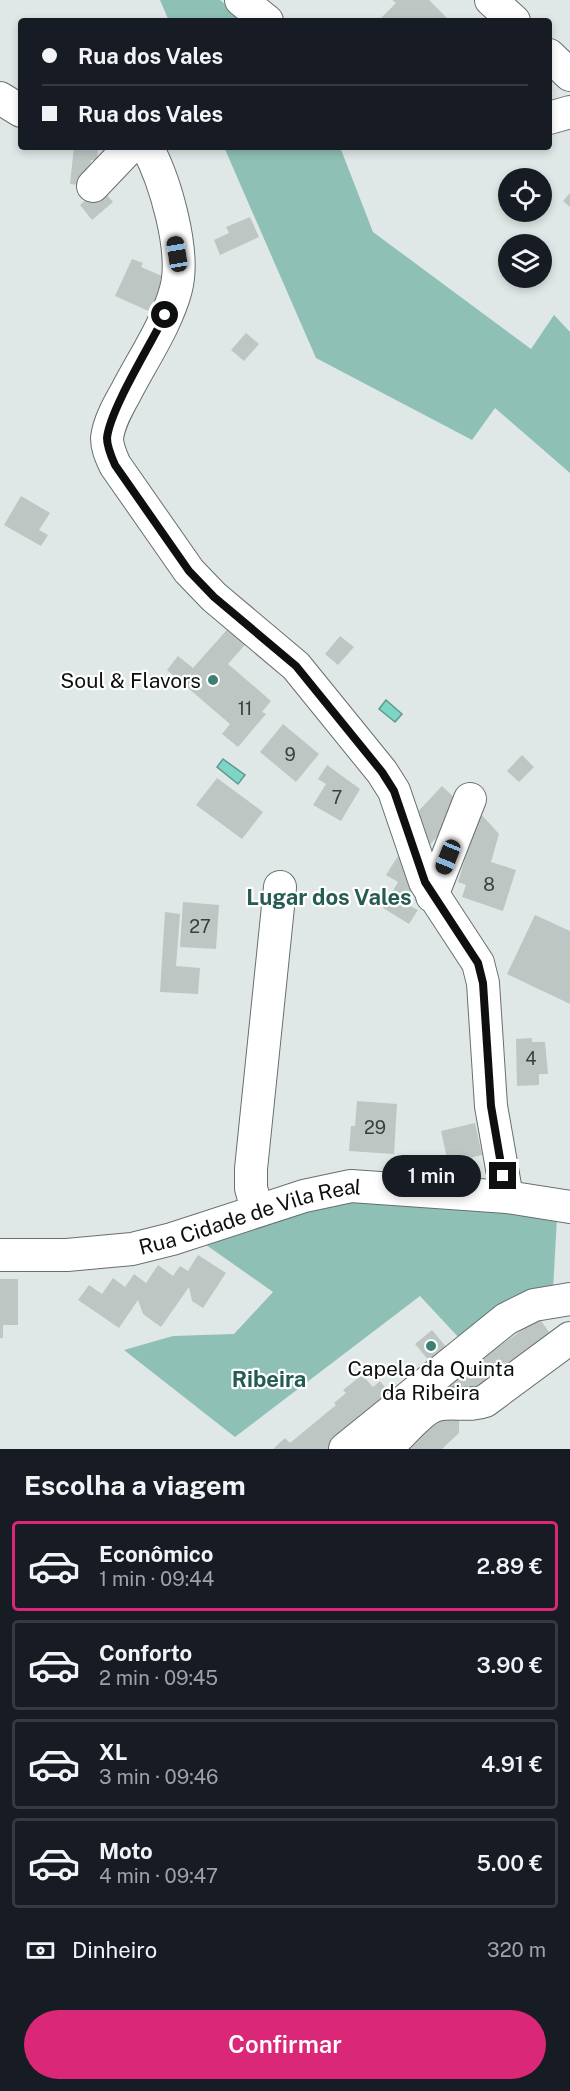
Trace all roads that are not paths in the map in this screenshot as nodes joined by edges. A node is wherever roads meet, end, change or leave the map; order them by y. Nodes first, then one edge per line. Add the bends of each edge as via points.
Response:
1 (241, 0) edge
2 (492, 0) edge
3 (263, 18) edge
4 (511, 18) edge
5 (552, 58) edge
6 (570, 75) edge
7 (0, 98) edge
8 (18, 109) edge
9 (570, 112) edge
10 (552, 117) edge
11 (127, 150) edge
12 (148, 150) edge
13 (93, 186) dead end
14 (470, 799) dead end
15 (280, 887) dead end
16 (432, 896) junction
17 (507, 1197) junction
18 (570, 1207) edge
19 (257, 1210) junction
20 (0, 1255) edge
21 (570, 1299) edge
22 (570, 1338) edge
23 (345, 1449) edge
24 (386, 1449) edge

1 - 3 street
2 - 4 street
5 - 6 street
7 - 8 street
9 - 10 street
11 - 13 street
12 - 16 street via 170,216 178,275 172,302 114,414 108,450 189,571 296,666 382,772 394,791
14 - 16 street
15 - 19 street via 250,1178
16 - 17 street via 473,952 482,974 491,1106
17 - 18 street, Rua Cidade de Vila Real
17 - 19 street, Rua Cidade de Vila Real via 351,1186
19 - 20 street, Rua Cidade de Vila Real via 132,1249
21 - 23 street via 534,1305 506,1319
22 - 24 street via 485,1401 431,1407

